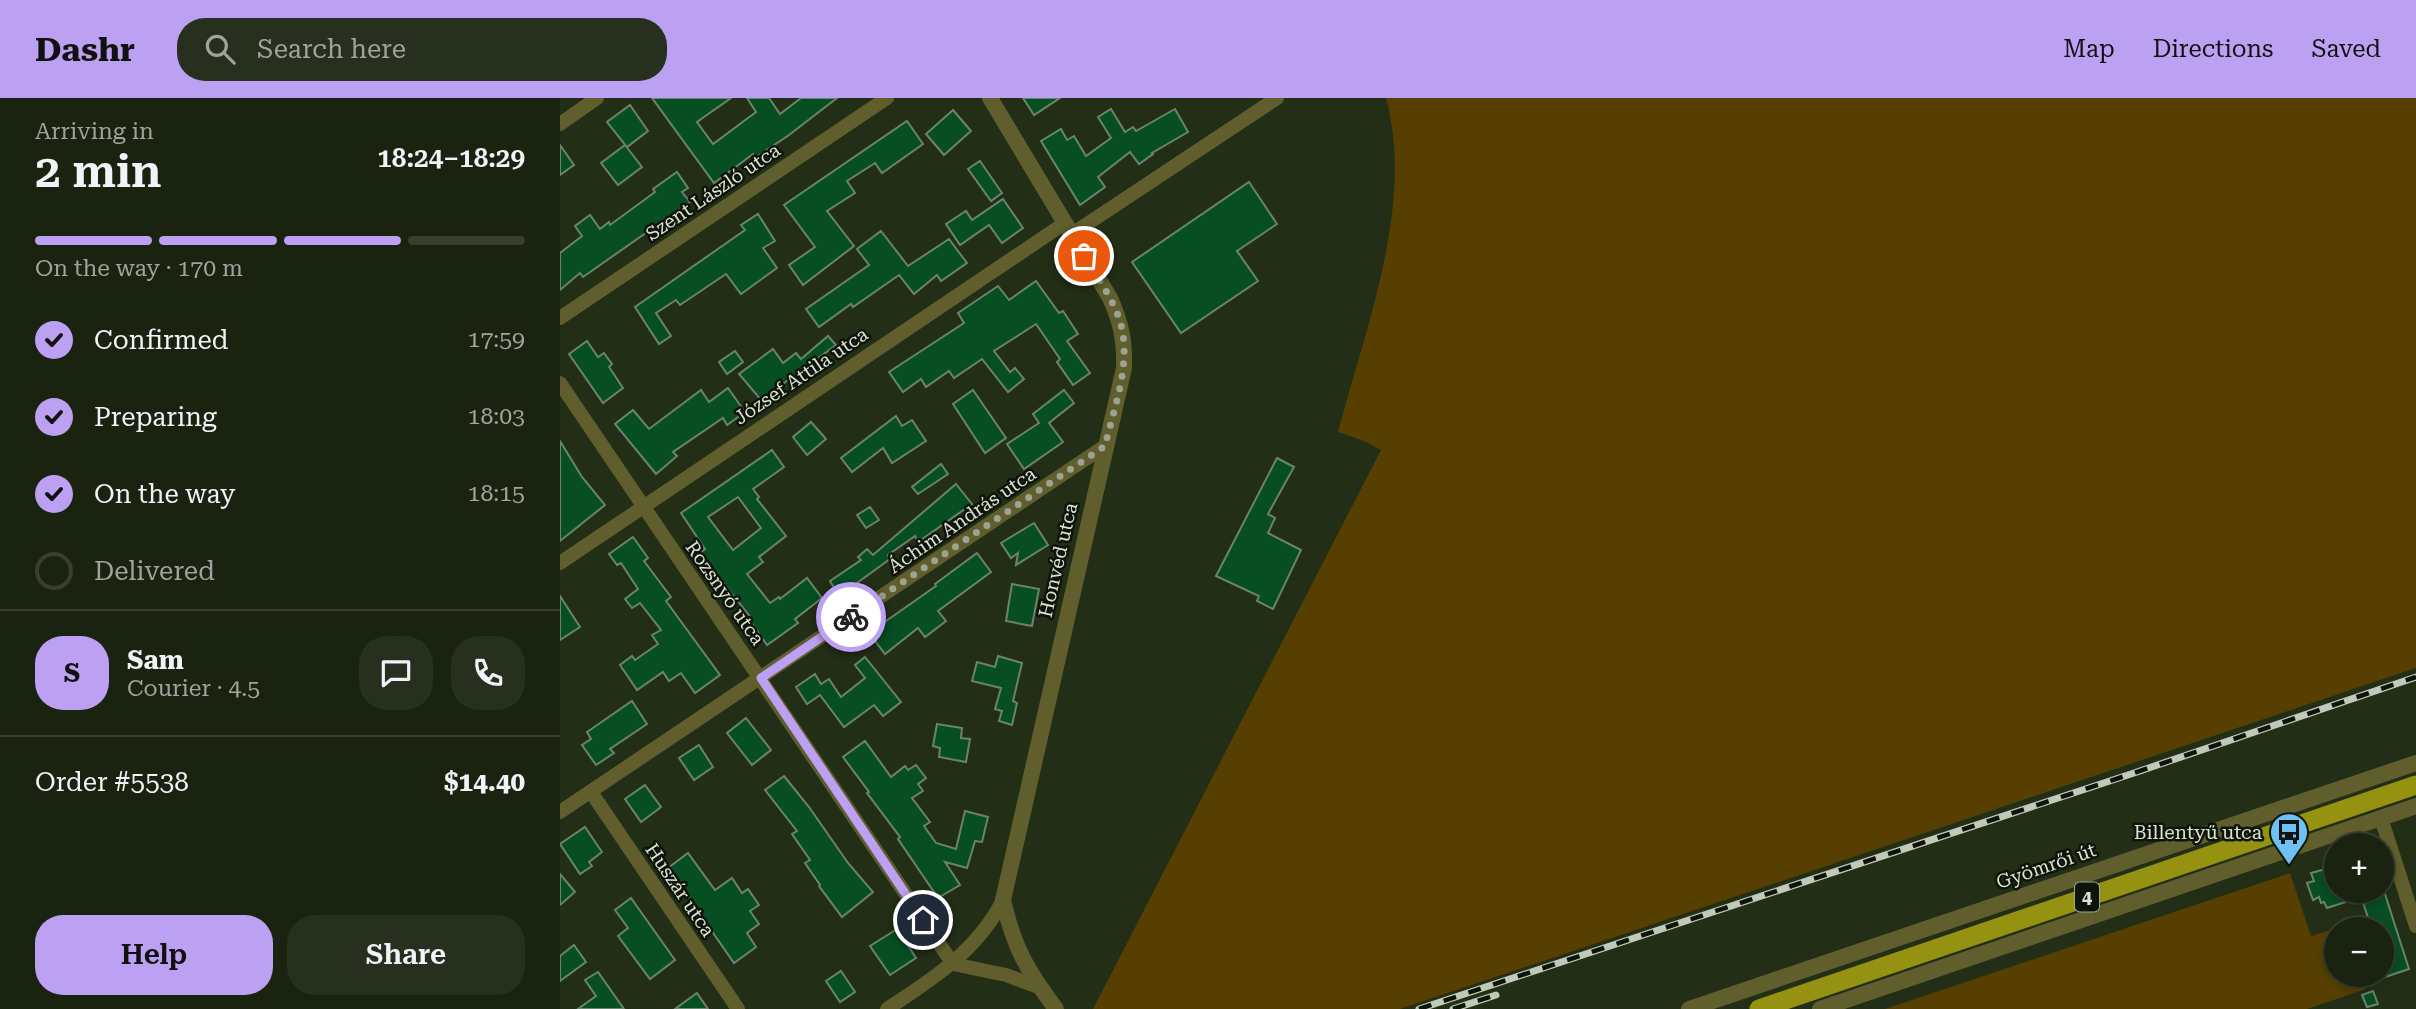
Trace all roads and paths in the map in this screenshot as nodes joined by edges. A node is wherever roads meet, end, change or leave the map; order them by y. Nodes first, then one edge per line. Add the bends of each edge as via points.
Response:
1 (597, 98) edge
2 (887, 98) edge
3 (990, 98) edge
4 (1277, 98) edge
5 (560, 124) edge
6 (1068, 228) junction
7 (560, 318) edge
8 (560, 383) edge
9 (1105, 446) junction
10 (642, 506) junction
11 (560, 563) edge
12 (761, 678) junction
13 (2416, 763) edge
14 (2416, 785) edge
15 (590, 792) junction
16 (2416, 806) edge
17 (560, 812) edge
18 (2381, 818) junction
19 (1003, 900) junction
20 (2416, 926) edge
21 (953, 964) junction
22 (1041, 988) junction
23 (890, 1007) edge
24 (738, 1009) edge
25 (1056, 1009) edge
26 (1689, 1009) edge
27 (1759, 1009) edge
28 (1820, 1009) edge

1 - 5 street
2 - 7 street, Szent László utca
3 - 6 street, Honvéd utca
4 - 6 street, József Attila utca
6 - 9 street, Honvéd utca via 1110,298 1125,345
6 - 10 street, József Attila utca
8 - 10 street, Rozsnyó utca
9 - 12 street, Áchim András utca
9 - 19 street, Honvéd utca
10 - 11 street, József Attila utca
10 - 12 street, Rozsnyó utca
12 - 15 street, Áchim András utca
12 - 21 street, Rozsnyó utca
13 - 26 street, Gyömrői út
14 - 27 main road, 4
15 - 17 street, Áchim András utca
15 - 24 street, Huszár utca
16 - 18 street
18 - 20 street
18 - 28 street
19 - 21 street via 976,942
19 - 22 street, Honvéd utca via 1011,934
21 - 22 street
21 - 23 street
22 - 25 street, Honvéd utca

